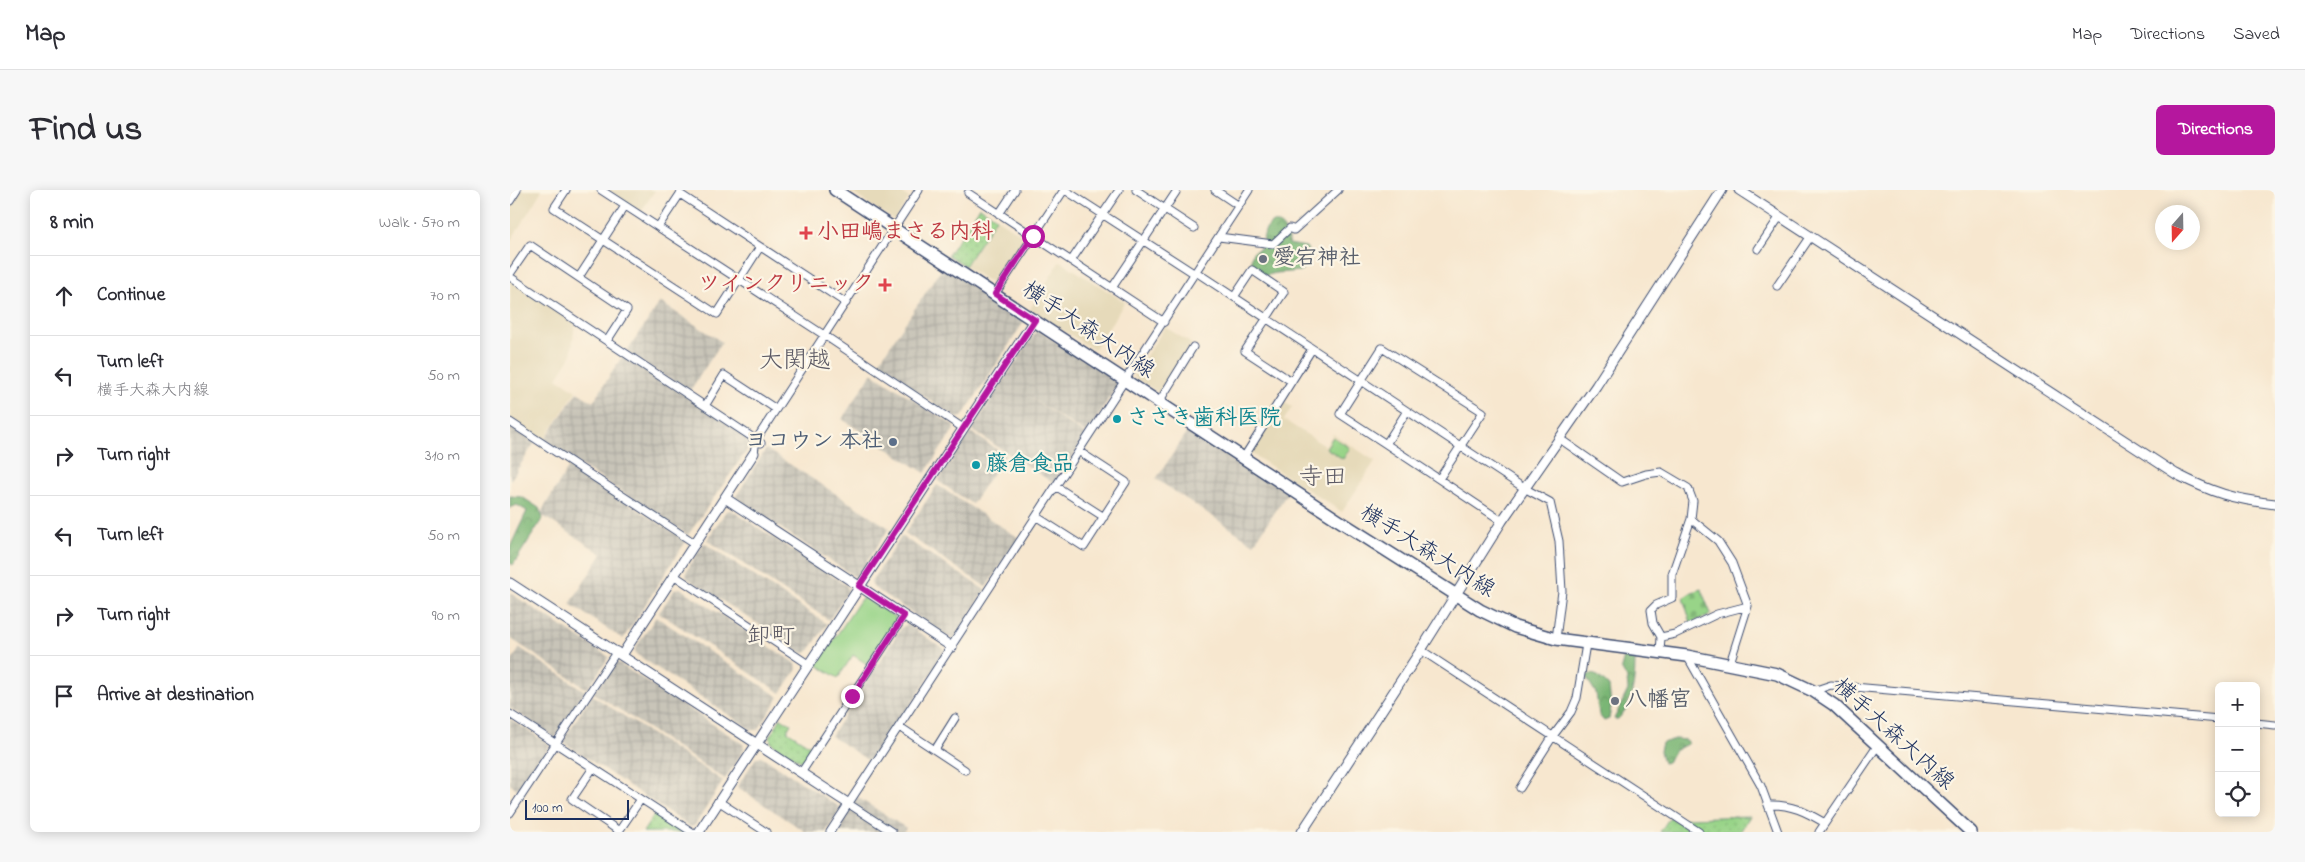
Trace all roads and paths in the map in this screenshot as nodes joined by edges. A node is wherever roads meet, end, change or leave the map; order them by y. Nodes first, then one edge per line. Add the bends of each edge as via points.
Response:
1 (517, 190) edge
2 (566, 190) edge
3 (601, 190) edge
4 (836, 190) edge
5 (919, 190) edge
6 (1015, 190) edge
7 (1064, 190) edge
8 (1119, 190) edge
9 (1136, 190) edge
10 (1215, 190) edge
11 (1249, 190) edge
12 (1722, 190) edge
13 (1739, 190) edge
14 (1333, 191) edge
15 (1176, 192) dead end
16 (968, 193) dead end
17 (510, 201) edge
18 (625, 206) junction
19 (1239, 206) junction
20 (1165, 208) junction
21 (999, 214) junction
22 (1103, 214) junction
23 (1780, 216) junction
24 (658, 227) junction
25 (894, 228) junction
26 (1194, 228) dead end
27 (1033, 236) junction
28 (1811, 236) junction
29 (1219, 237) junction
30 (604, 240) junction
31 (1143, 241) junction
32 (760, 247) junction
33 (1758, 249) dead end
34 (1071, 261) junction
35 (1196, 273) junction
36 (510, 276) edge
37 (579, 277) junction
38 (740, 280) junction
39 (1777, 286) dead end
40 (1112, 288) junction
41 (995, 294) junction
42 (1234, 297) junction
43 (846, 303) junction
44 (1266, 318) junction
45 (1035, 320) junction
46 (1164, 322) junction
47 (824, 335) junction
48 (607, 341) junction
49 (1193, 346) dead end
50 (1312, 349) junction
51 (1126, 381) junction
52 (1291, 381) junction
53 (1361, 381) junction
54 (1159, 402) junction
55 (705, 406) junction
56 (776, 408) junction
57 (1407, 411) junction
58 (510, 422) edge
59 (963, 428) junction
60 (1560, 439) junction
61 (759, 441) junction
62 (1386, 444) junction
63 (1460, 446) junction
64 (1080, 452) junction
65 (754, 453) joint
66 (1244, 457) junction
67 (1439, 479) junction
68 (1057, 487) junction
69 (1524, 488) junction
70 (725, 498) junction
71 (2275, 504) edge
72 (1037, 517) junction
73 (1104, 517) junction
74 (1691, 519) junction
75 (1502, 521) junction
76 (696, 544) junction
77 (675, 576) junction
78 (510, 583) edge
79 (859, 586) junction
80 (1455, 595) junction
81 (1748, 606) junction
82 (904, 616) junction
83 (1661, 637) junction
84 (1556, 639) junction
85 (1586, 644) junction
86 (952, 647) junction
87 (1421, 650) junction
88 (620, 653) junction
89 (1660, 653) junction
90 (1687, 656) junction
91 (1730, 663) junction
92 (808, 664) junction
93 (1813, 691) junction
94 (510, 714) edge
95 (955, 718) dead end
96 (2215, 720) edge
97 (2260, 723) edge
98 (2275, 724) edge
99 (900, 727) junction
100 (1552, 736) junction
101 (756, 743) junction
102 (557, 744) junction
103 (1878, 745) junction
104 (935, 750) junction
105 (593, 768) junction
106 (965, 770) dead end
107 (801, 773) junction
108 (1520, 788) dead end
109 (641, 799) junction
110 (718, 801) junction
111 (849, 804) junction
112 (1769, 805) junction
113 (510, 813) edge
114 (1825, 823) junction
115 (692, 832) edge
116 (699, 832) edge
117 (766, 832) edge
118 (830, 832) edge
119 (892, 832) edge
120 (1302, 832) edge
121 (1699, 832) edge
122 (1778, 832) edge
123 (1819, 832) edge
124 (1971, 832) edge

1 - 17 street
2 - 30 street via 554,208
3 - 18 street
4 - 25 main road, 横手大森大内線
5 - 25 street
6 - 21 street
7 - 22 street
7 - 27 street
8 - 22 street
9 - 20 street
10 - 19 street
11 - 19 street
12 - 60 street
13 - 23 street
14 - 29 street via 1294,230 1290,228 1273,244
15 - 20 street
16 - 21 street
18 - 24 street
18 - 30 street
19 - 29 street
20 - 26 street
20 - 31 street
21 - 27 street
22 - 31 street
22 - 34 street
23 - 28 street
23 - 33 street
24 - 32 street via 680,194
24 - 38 street
25 - 41 main road, 横手大森大内線
25 - 43 street
27 - 34 street
27 - 41 street
28 - 39 street
28 - 71 street via 2176,474 2208,490 2237,499
29 - 35 street
30 - 37 street
30 - 38 street via 717,314
31 - 35 street
31 - 40 street
32 - 38 street
32 - 43 street
34 - 40 street
35 - 42 street
35 - 46 street
36 - 37 street via 530,245
36 - 48 street
37 - 48 street via 627,310
38 - 47 street
40 - 46 street
41 - 45 main road, 横手大森大内線
42 - 44 street
42 - 44 street via 1252,270 1284,292
43 - 47 street
44 - 50 street
44 - 52 street via 1245,351
45 - 51 main road, 横手大森大内線
45 - 59 street
46 - 51 street
47 - 56 street
47 - 59 street
48 - 55 street
49 - 54 street
50 - 52 street
50 - 53 street
51 - 54 main road, 横手大森大内線
51 - 64 street
52 - 66 street
53 - 57 street
53 - 62 street via 1340,414
53 - 63 street via 1382,348 1483,412
54 - 66 main road, 横手大森大内線
55 - 56 street via 724,375
55 - 61 street
56 - 61 street
57 - 62 street
57 - 63 street
58 - 76 street
59 - 79 street
60 - 69 street
60 - 74 street via 1622,482 1661,472 1688,488 1693,501
61 - 65 street
62 - 67 street
63 - 67 street
63 - 69 street
64 - 68 street
64 - 73 street via 1126,482
65 - 70 street
66 - 80 main road, 横手大森大内線
67 - 75 street
68 - 72 street
68 - 73 street
69 - 75 street
69 - 84 street via 1550,502 1559,541 1562,603
70 - 76 street
70 - 79 street
72 - 73 street via 1084,547
72 - 86 street
74 - 81 street via 1718,541 1732,563
74 - 83 street via 1672,574 1672,598 1651,610 1653,623
75 - 80 street
76 - 77 street
77 - 88 street
77 - 92 street
78 - 88 street
79 - 82 street
79 - 92 street
80 - 84 main road, 横手大森大内線 via 1515,627
80 - 87 street
81 - 83 street via 1717,614 1675,634
81 - 91 street
82 - 86 street
82 - 107 street
83 - 89 street
84 - 85 main road, 横手大森大内線
85 - 89 main road, 横手大森大内線
85 - 100 street via 1578,698
86 - 99 street
87 - 100 street
87 - 120 street
88 - 101 street
88 - 102 street
89 - 90 main road, 横手大森大内線
90 - 91 main road, 横手大森大内線
90 - 112 street
91 - 93 main road, 横手大森大内線 via 1777,674
92 - 101 street
93 - 96 street via 1830,686
93 - 103 main road, 横手大森大内線
94 - 102 street
95 - 104 street
97 - 98 street
99 - 104 street
99 - 111 street
100 - 108 street
100 - 121 street
101 - 107 street
101 - 110 street
102 - 105 street
102 - 113 street
103 - 114 street
103 - 124 main road, 横手大森大内線
104 - 106 street
105 - 109 street
105 - 109 street via 572,799 619,830
107 - 111 street
109 - 115 street
110 - 116 street
110 - 117 street
111 - 118 street
111 - 119 street
112 - 114 street via 1802,810
112 - 122 street
114 - 123 street

